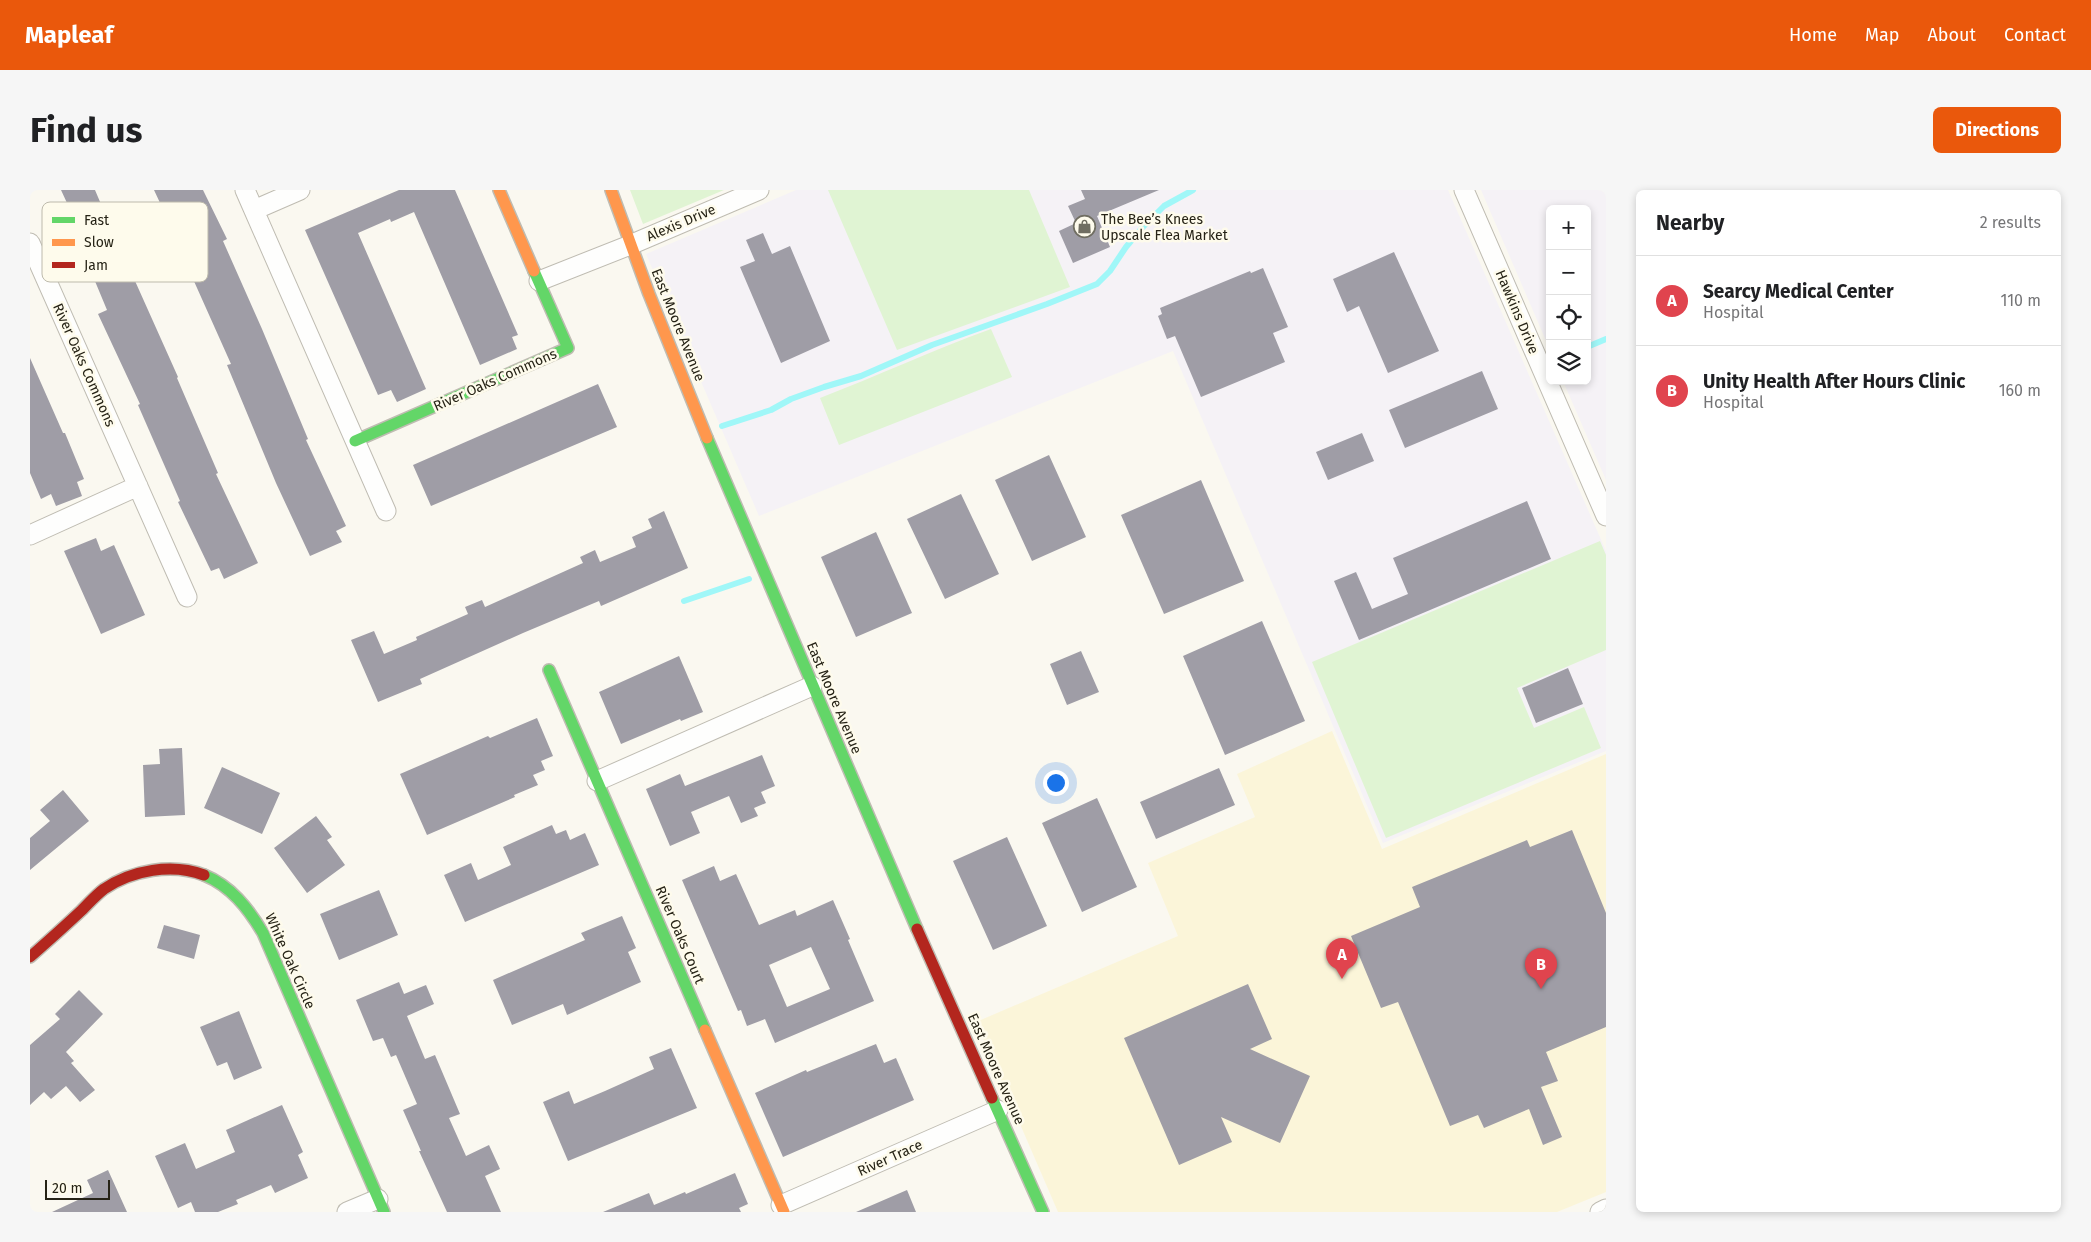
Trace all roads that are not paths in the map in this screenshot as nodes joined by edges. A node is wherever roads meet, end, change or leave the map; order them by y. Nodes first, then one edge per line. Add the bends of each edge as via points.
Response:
1 (245, 190) edge
2 (300, 190) edge
3 (499, 190) edge
4 (611, 190) edge
5 (759, 190) edge
6 (1464, 190) edge
7 (254, 210) junction
8 (30, 243) edge
9 (630, 245) junction
10 (42, 270) edge
11 (539, 281) junction
12 (47, 282) edge
13 (355, 441) junction
14 (138, 486) junction
15 (386, 511) dead end
16 (1606, 516) edge
17 (30, 535) edge
18 (187, 597) dead end
19 (549, 670) dead end
20 (812, 686) junction
21 (597, 781) junction
22 (30, 957) edge
23 (998, 1110) junction
24 (381, 1205) edge
25 (782, 1208) edge
26 (1606, 1209) edge
27 (347, 1212) edge
28 (1042, 1212) edge
29 (1600, 1212) edge

1 - 7 street
2 - 7 street
3 - 11 street, River Oaks Commons
4 - 9 street, East Moore Avenue
5 - 9 street, Alexis Drive
6 - 16 street, Hawkins Drive
7 - 13 street
8 - 10 street, River Oaks Commons
9 - 11 street
9 - 20 street, East Moore Avenue via 732,499
11 - 13 street, River Oaks Commons via 568,348
12 - 14 street, River Oaks Commons
13 - 15 street
14 - 17 street
14 - 18 street, River Oaks Commons
19 - 21 street, River Oaks Court
20 - 21 street
20 - 23 street, East Moore Avenue
21 - 25 street, River Oaks Court
22 - 24 street, White Oak Circle via 103,890 122,879 161,868 179,868 202,873 222,884 253,914 263,933
23 - 25 street, River Trace
23 - 28 street, East Moore Avenue
24 - 27 street
26 - 29 street

